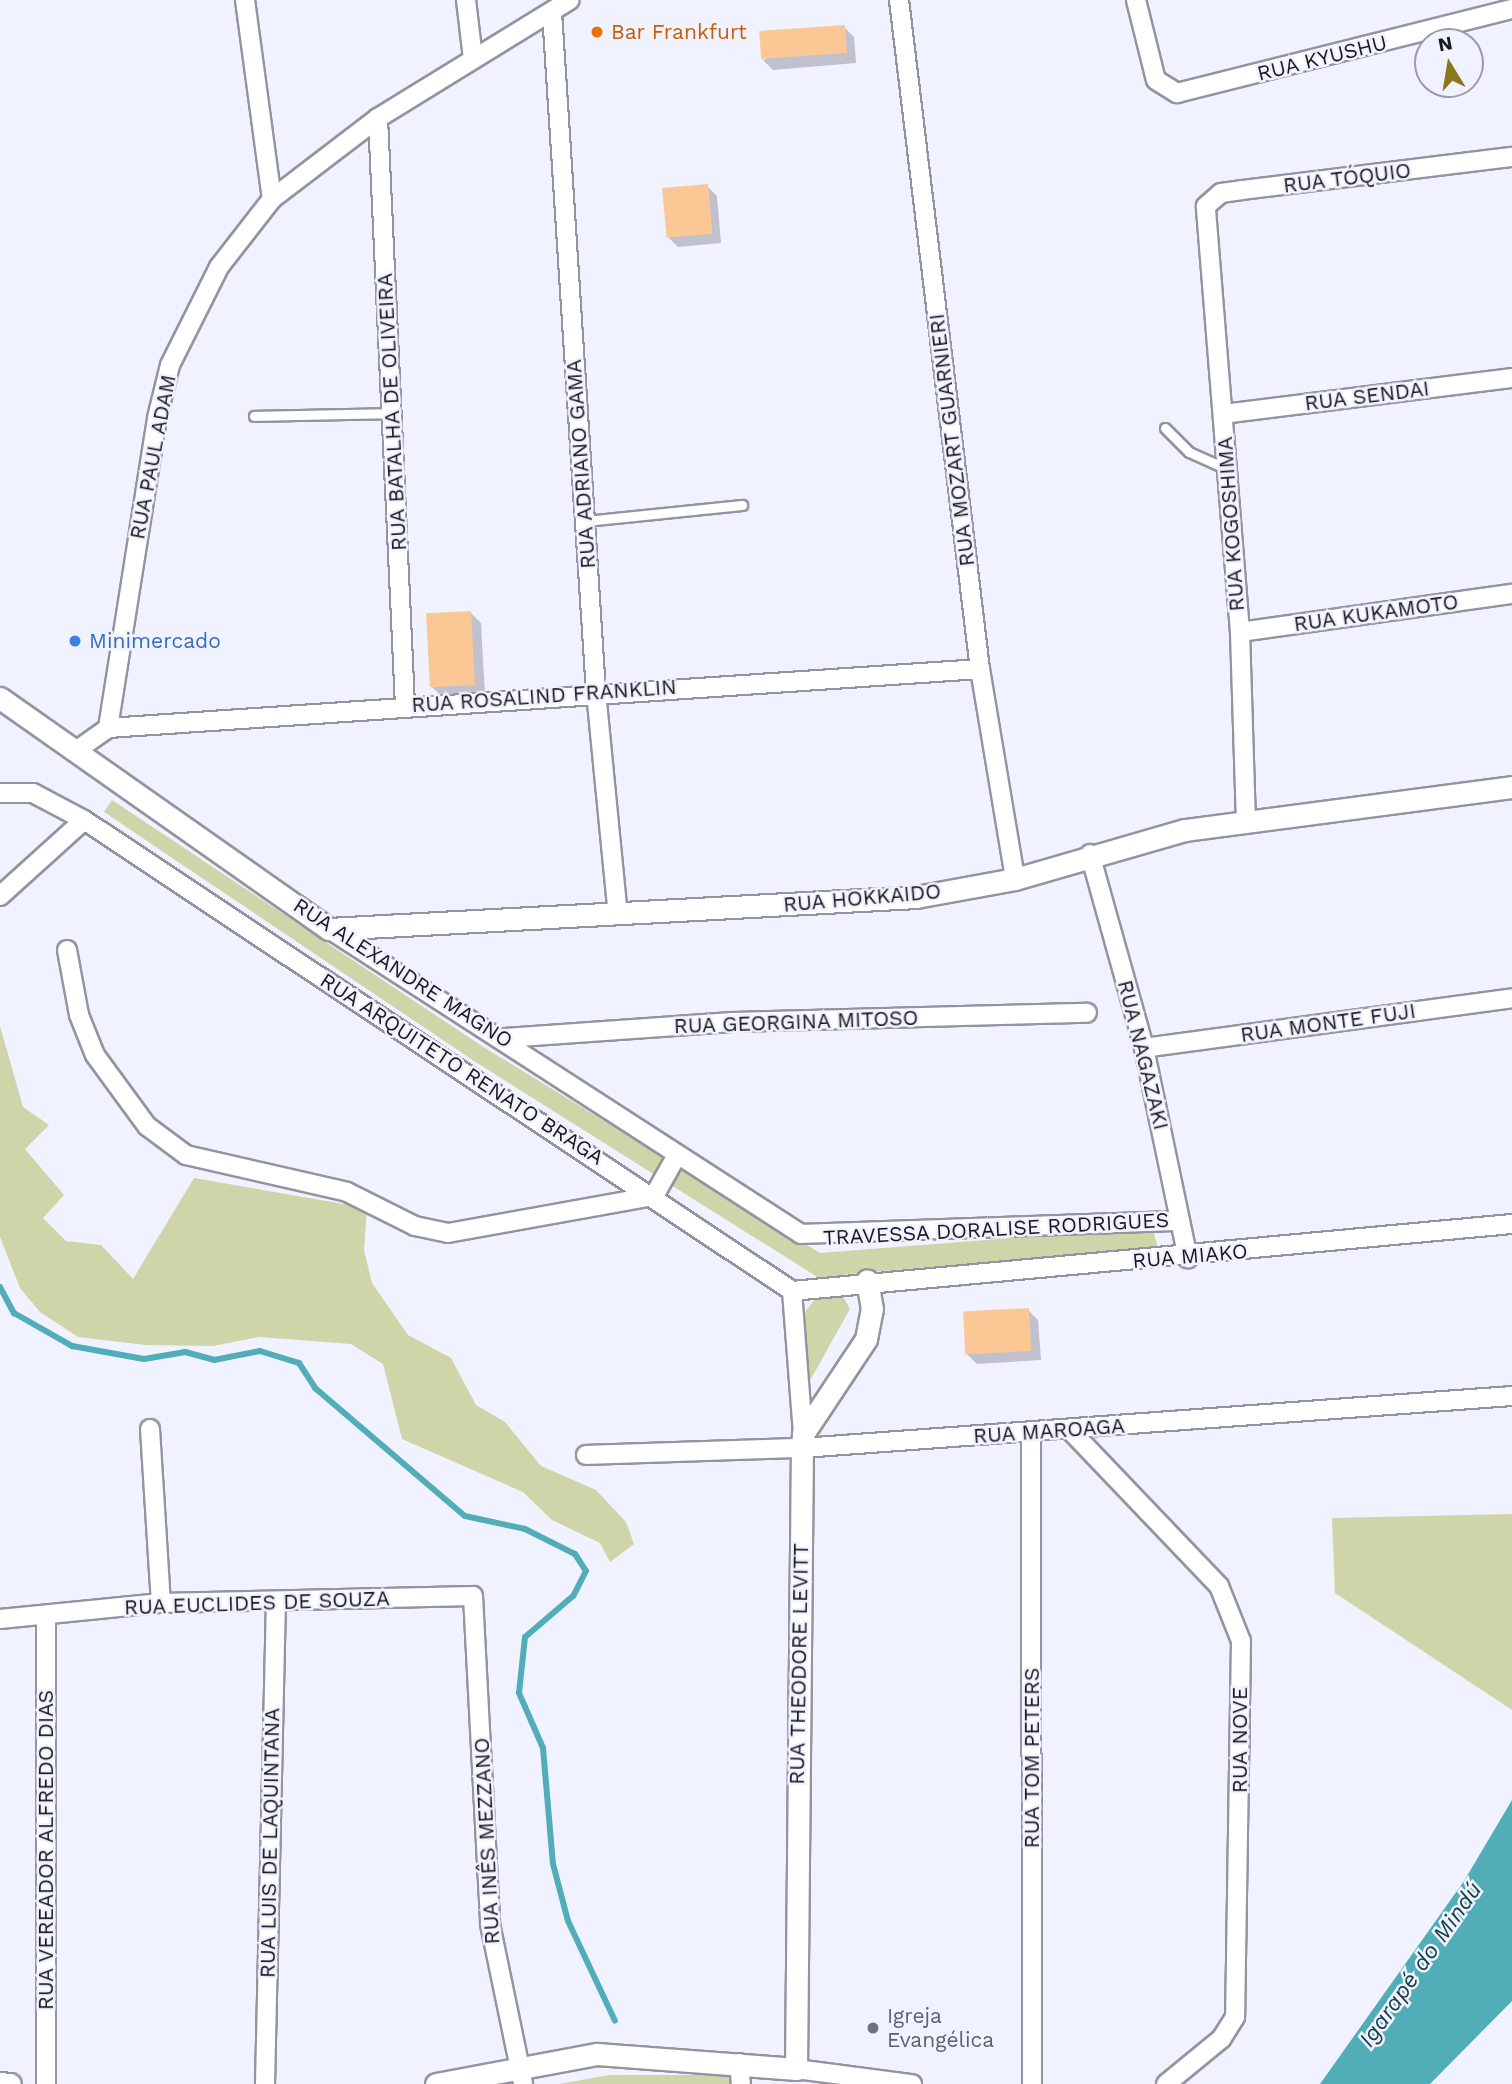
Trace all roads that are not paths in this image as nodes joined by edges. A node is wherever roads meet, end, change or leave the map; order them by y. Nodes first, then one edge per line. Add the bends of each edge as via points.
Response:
1 (245, 0) edge
2 (466, 0) edge
3 (570, 0) edge
4 (899, 0) edge
5 (1136, 0) edge
6 (1512, 9) edge
7 (552, 12) junction
8 (473, 59) junction
9 (378, 118) junction
10 (1512, 157) edge
11 (272, 200) junction
12 (1205, 225) joint
13 (1512, 378) edge
14 (391, 413) junction
15 (1223, 414) junction
16 (254, 416) dead end
17 (1165, 428) dead end
18 (1227, 470) junction
19 (742, 505) dead end
20 (585, 521) junction
21 (1512, 594) edge
22 (1240, 632) junction
23 (980, 669) junction
24 (597, 692) junction
25 (0, 698) edge
26 (405, 705) junction
27 (108, 728) junction
28 (77, 750) junction
29 (0, 779) edge
30 (1512, 787) edge
31 (0, 793) edge
32 (33, 793) junction
33 (84, 820) junction
34 (1246, 823) junction
35 (1090, 854) junction
36 (1015, 879) junction
37 (0, 897) edge
38 (618, 915) junction
39 (329, 929) junction
40 (67, 950) dead end
41 (1512, 998) edge
42 (1087, 1013) dead end
43 (505, 1038) junction
44 (1144, 1048) junction
45 (677, 1155) junction
46 (654, 1196) junction
47 (1180, 1221) junction
48 (1512, 1224) edge
49 (812, 1238) joint
50 (1188, 1258) junction
51 (867, 1280) junction
52 (792, 1291) junction
53 (1512, 1396) edge
54 (150, 1429) dead end
55 (1070, 1430) junction
56 (1031, 1432) junction
57 (802, 1441) junction
58 (586, 1455) dead end
59 (473, 1596) joint
60 (275, 1602) junction
61 (162, 1603) junction
62 (46, 1616) junction
63 (0, 1619) edge
64 (796, 2069) junction
65 (740, 2074) edge
66 (522, 2076) edge
67 (0, 2083) edge
68 (10, 2084) edge
69 (46, 2084) edge
70 (265, 2084) edge
71 (436, 2084) edge
72 (912, 2084) edge
73 (1032, 2084) edge
74 (1166, 2084) edge

1 - 11 street
2 - 8 street
3 - 7 street, RUA PAUL ADAM
4 - 23 street, RUA MOZART GUARNIERI
5 - 6 street, RUA KYUSHU via 1156,80 1177,93
7 - 8 street, RUA PAUL ADAM
7 - 20 street, RUA ADRIANO GAMA
8 - 9 street, RUA PAUL ADAM
9 - 11 street, RUA PAUL ADAM
9 - 14 street, RUA BATALHA DE OLIVEIRA
10 - 12 street, RUA TÓQUIO via 1221,193 1206,206
11 - 27 street, RUA PAUL ADAM via 197,301 170,365
12 - 15 street, RUA KOGOSHIMA
13 - 15 street, RUA SENDAI
14 - 16 lane
14 - 26 street, RUA BATALHA DE OLIVEIRA
15 - 18 street, RUA KOGOSHIMA
17 - 18 lane via 1189,453
18 - 22 street, RUA KOGOSHIMA
19 - 20 lane
20 - 24 street, RUA ADRIANO GAMA
21 - 22 street, RUA KUKAMOTO
22 - 34 street, RUA KOGOSHIMA
23 - 24 street, RUA ROSALIND FRANKLIN
23 - 36 street, RUA MOZART GUARNIERI
24 - 26 street, RUA ROSALIND FRANKLIN
24 - 38 street, RUA ADRIANO GAMA
25 - 28 street, RUA ALEXANDRE MAGNO
26 - 27 street, RUA ROSALIND FRANKLIN
27 - 28 street
28 - 39 street, RUA ALEXANDRE MAGNO
29 - 32 street
30 - 34 street, RUA HOKKAIDO
31 - 32 street
32 - 33 street, RUA ARQUITETO RENATO BRAGA
33 - 37 street
33 - 46 street, RUA ARQUITETO RENATO BRAGA
34 - 35 street, RUA HOKKAIDO
35 - 36 street, RUA HOKKAIDO
35 - 44 street, RUA NAGAZAKI
36 - 38 street, RUA HOKKAIDO via 915,897
38 - 39 street, RUA HOKKAIDO
39 - 43 street, RUA ALEXANDRE MAGNO
40 - 46 street via 79,1015 96,1055 147,1126 186,1155 346,1192 415,1226 448,1233
41 - 44 street, RUA MONTE FUJI
42 - 43 street, RUA GEORGINA MITOSO via 732,1022
43 - 45 street, RUA ALEXANDRE MAGNO
44 - 47 street, RUA NAGAZAKI
45 - 46 street
45 - 49 street, RUA ALEXANDRE MAGNO
46 - 52 street, RUA ARQUITETO RENATO BRAGA
47 - 49 street, TRAVESSA DORALISE RODRIGUES
47 - 50 street, RUA NAGAZAKI
48 - 50 street, RUA MIAKO
50 - 51 street, RUA MIAKO
51 - 52 street
51 - 57 street via 872,1309 866,1339
52 - 57 street
53 - 55 street, RUA MAROAGA
54 - 61 street
55 - 56 street, RUA MAROAGA
55 - 74 street, RUA NOVE via 1219,1586 1241,1641 1235,2017 1221,2039
56 - 57 street, RUA MAROAGA
56 - 73 street, RUA TOM PETERS
57 - 58 street, RUA MAROAGA
57 - 64 street, RUA THEODORE LEVITT
59 - 60 street, RUA EUCLIDES DE SOUZA
59 - 66 street, RUA INÊS MEZZANO via 489,1924
60 - 61 street, RUA EUCLIDES DE SOUZA
60 - 70 street, RUA LUIS DE LAQUINTANA
61 - 62 street, RUA EUCLIDES DE SOUZA
62 - 63 street, RUA EUCLIDES DE SOUZA
62 - 69 street, RUA VEREADOR ALFREDO DIAS
64 - 65 street
64 - 72 street
65 - 66 street via 610,2054
66 - 71 street
67 - 68 street

